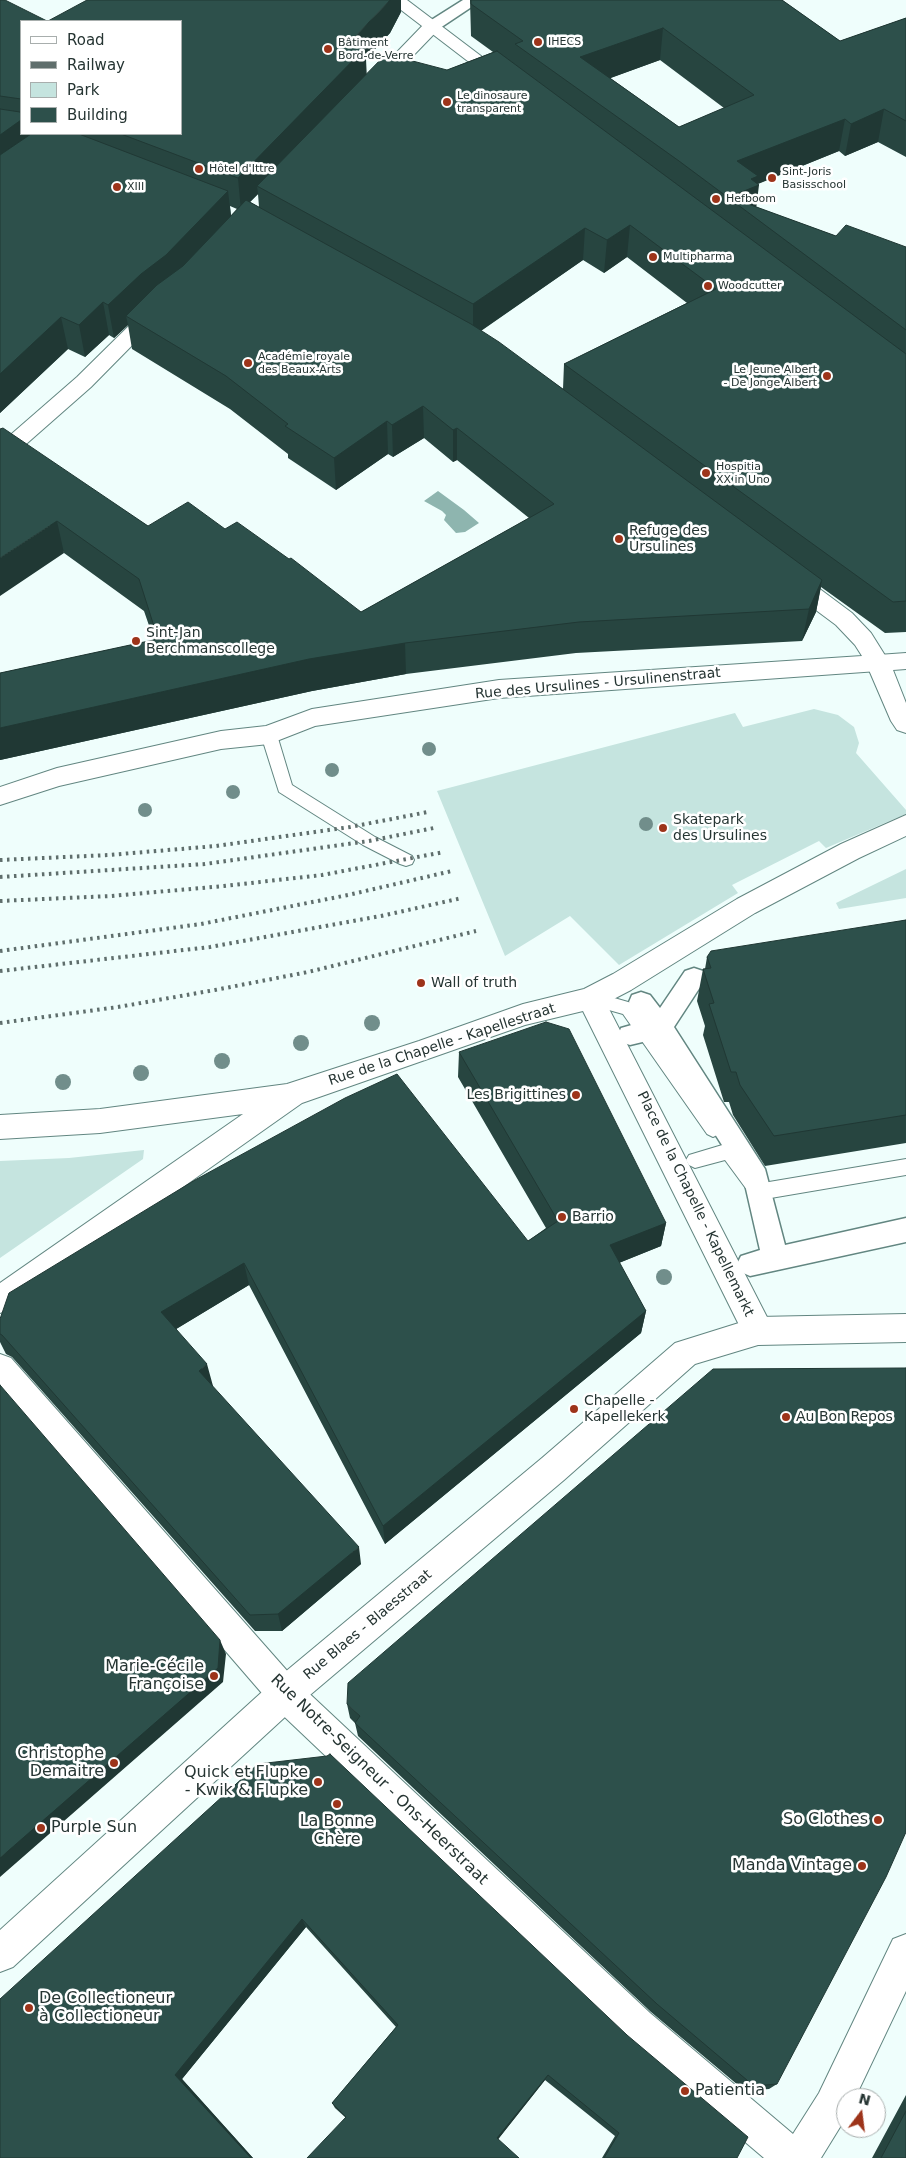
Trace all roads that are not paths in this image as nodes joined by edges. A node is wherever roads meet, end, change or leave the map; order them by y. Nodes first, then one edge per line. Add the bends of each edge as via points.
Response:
1 (396, 0) edge
2 (474, 0) edge
3 (431, 27) junction
4 (522, 94) edge
5 (365, 95) edge
6 (173, 298) edge
7 (0, 455) edge
8 (773, 566) edge
9 (906, 661) edge
10 (878, 663) junction
11 (906, 724) edge
12 (270, 735) junction
13 (0, 796) edge
14 (906, 825) edge
15 (406, 860) dead end
16 (694, 978) dead end
17 (590, 998) junction
18 (641, 1002) dead end
19 (645, 1031) junction
20 (293, 1094) junction
21 (0, 1127) edge
22 (729, 1151) junction
23 (695, 1160) dead end
24 (906, 1167) edge
25 (759, 1192) junction
26 (905, 1231) edge
27 (0, 1300) edge
28 (906, 1328) edge
29 (758, 1332) junction
30 (0, 1368) edge
31 (286, 1694) junction
32 (906, 1952) edge
33 (0, 1954) edge
34 (793, 2158) edge
35 (799, 2158) edge

1 - 3 street
2 - 3 street
3 - 4 street
3 - 5 street
6 - 7 street
8 - 10 street via 844,619
9 - 10 street, Rue des Ursulines - Ursulinenstraat
10 - 11 street via 899,715
10 - 12 street, Rue des Ursulines - Ursulinenstraat via 499,689 312,718
12 - 13 street, Rue des Ursulines - Ursulinenstraat via 221,740 57,777
12 - 15 lane via 285,788 369,841
14 - 17 street, Rue de la Chapelle - Kapellestraat via 746,906
16 - 19 street
17 - 19 lane via 629,1009
17 - 20 street, Rue de la Chapelle - Kapellestraat via 523,1015
17 - 29 street, Place de la Chapelle - Kapellemarkt
18 - 19 street
19 - 22 lane
19 - 25 street via 756,1177
20 - 21 street via 100,1121
20 - 27 street, Rue de la Chapelle - Kapellestraat
22 - 23 lane
22 - 25 lane
24 - 25 lane
25 - 26 street via 763,1261
28 - 29 street, Place de la Chapelle - Kapellemarkt
29 - 31 street, Rue Blaes - Blaesstraat via 686,1353 554,1469
30 - 31 street, Rue Notre-Seigneur - Ons-Heerstraat
31 - 33 street, Rue Blaes - Blaesstraat
31 - 34 street, Rue Notre-Seigneur - Ons-Heerstraat via 637,2026
32 - 35 street via 832,2106

